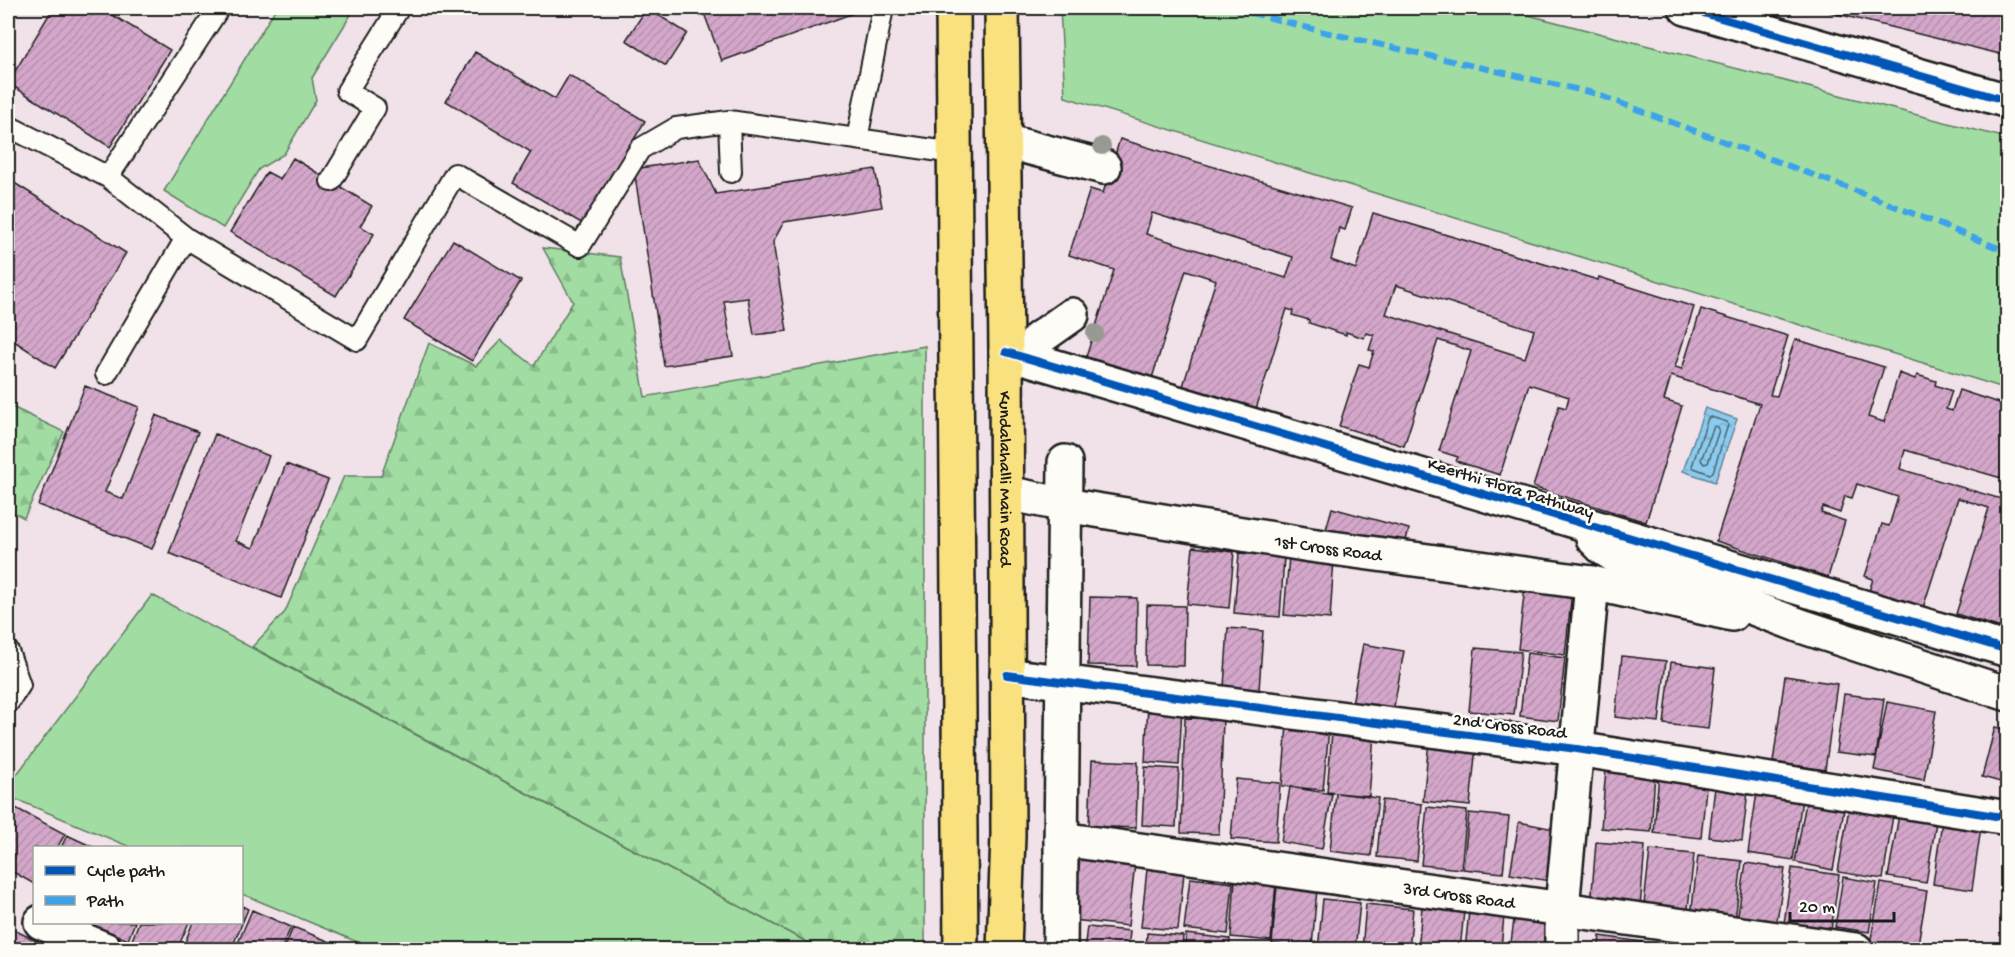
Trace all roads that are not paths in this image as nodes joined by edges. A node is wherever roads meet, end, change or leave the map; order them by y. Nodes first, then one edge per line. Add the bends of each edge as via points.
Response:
1 (219, 8) edge
2 (399, 8) edge
3 (883, 8) edge
4 (953, 8) edge
5 (1002, 8) edge
6 (1686, 8) edge
7 (2007, 101) edge
8 (729, 121) junction
9 (8, 126) edge
10 (857, 139) junction
11 (1004, 141) junction
12 (954, 153) junction
13 (1104, 167) dead end
14 (731, 172) dead end
15 (108, 177) junction
16 (331, 182) dead end
17 (186, 238) junction
18 (1072, 315) dead end
19 (1017, 355) junction
20 (106, 374) dead end
21 (1065, 462) dead end
22 (1006, 493) junction
23 (1065, 505) junction
24 (1579, 522) junction
25 (1592, 583) junction
26 (1732, 614) dead end
27 (2007, 650) edge
28 (8, 651) edge
29 (1007, 675) junction
30 (1063, 682) junction
31 (2007, 694) edge
32 (8, 703) edge
33 (1577, 749) junction
34 (2007, 818) edge
35 (1061, 839) junction
36 (1562, 908) junction
37 (44, 924) edge
38 (106, 950) edge
39 (960, 950) edge
40 (1004, 950) edge
41 (1060, 950) edge
42 (1562, 950) edge
43 (1856, 950) edge

1 - 15 lane
2 - 16 lane via 347,91 375,108
3 - 10 lane
4 - 12 main road
5 - 11 main road, Kundalahalli Main Road
6 - 7 street
8 - 10 lane
8 - 14 lane
8 - 17 lane via 676,128 640,149 580,246 455,174 357,340
9 - 15 lane
10 - 12 lane
11 - 13 street
11 - 19 main road, Kundalahalli Main Road
12 - 39 main road
15 - 17 lane
17 - 20 lane
18 - 19 street
19 - 22 main road, Kundalahalli Main Road
19 - 24 street, Keerthi Flora Pathway
21 - 23 street
22 - 23 street, 1st Cross Road
22 - 29 main road, Kundalahalli Main Road
23 - 25 street, 1st Cross Road via 1310,545
23 - 30 street
24 - 27 street, Keerthi Flora Pathway
24 - 31 street via 1596,542 1617,557 1801,626
25 - 26 street, 1st Cross Road
25 - 33 street
28 - 32 lane via 20,685
29 - 30 street, 2nd Cross Road
29 - 40 main road, Kundalahalli Main Road
30 - 33 street, 2nd Cross Road
30 - 35 street
33 - 34 street, 2nd Cross Road
33 - 36 street
35 - 36 street, 3rd Cross Road
35 - 41 street
36 - 42 street
36 - 43 street, 3rd Cross Road
37 - 38 street

